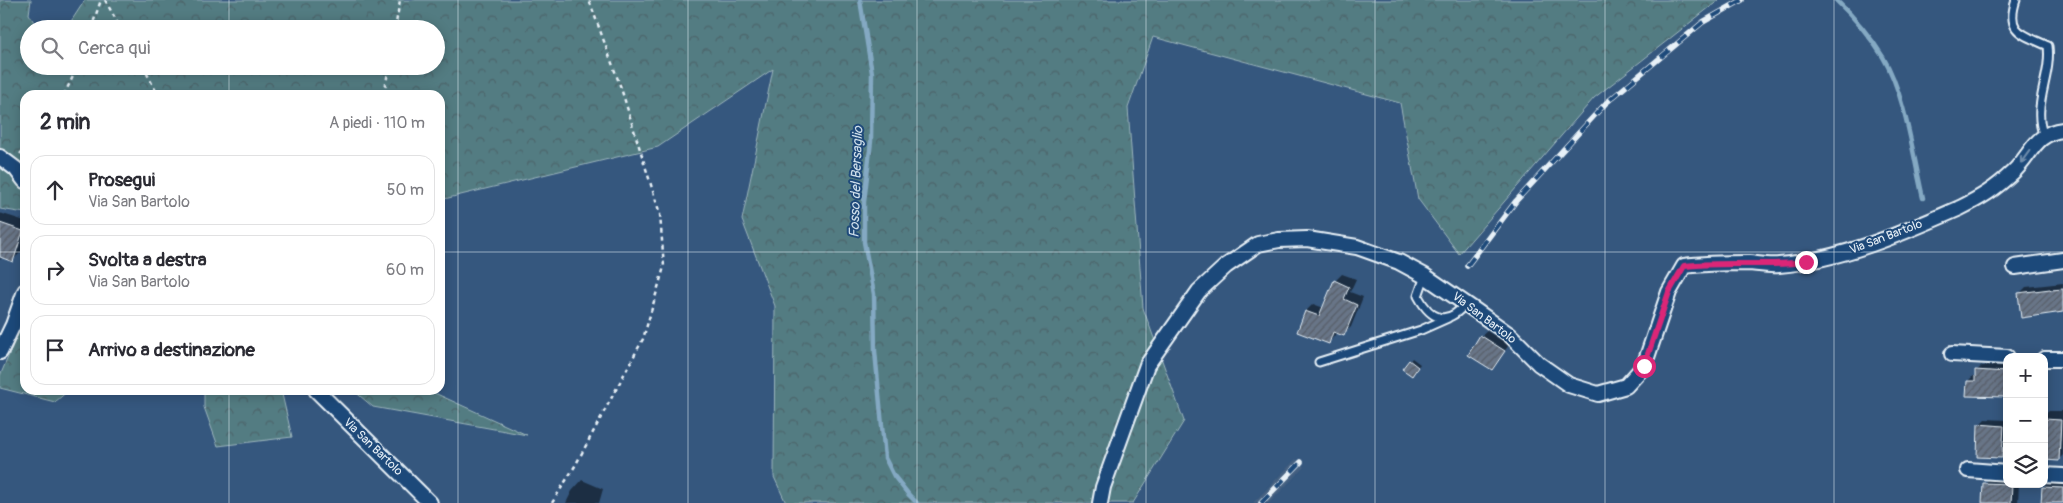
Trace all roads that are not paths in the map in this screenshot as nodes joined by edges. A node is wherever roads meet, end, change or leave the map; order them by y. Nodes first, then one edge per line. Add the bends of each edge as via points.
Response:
1 (2016, 0) edge
2 (2063, 130) edge
3 (2044, 136) junction
4 (0, 158) edge
5 (20, 174) edge
6 (2063, 260) edge
7 (2015, 267) dead end
8 (1425, 276) junction
9 (1466, 303) junction
10 (20, 305) edge
11 (1448, 318) junction
12 (0, 352) edge
13 (1952, 354) dead end
14 (2003, 357) edge
15 (2048, 359) edge
16 (2063, 359) edge
17 (1319, 362) dead end
18 (321, 395) edge
19 (1968, 470) dead end
20 (2003, 472) edge
21 (2048, 475) edge
22 (2063, 476) edge
23 (430, 503) edge
24 (1100, 503) edge

1 - 3 lane via 2012,11 2013,25 2018,33 2048,46 2050,61 2039,114
2 - 3 street
3 -> 9 street, Via San Bartolo via 2015,171 1990,193 1906,230 1837,255 1777,265 1712,263 1684,266 1669,292 1644,366 1626,386 1598,394 1570,385 1539,364 1510,335
4 - 5 street via 7,160
6 - 7 street
8 - 9 street, Via San Bartolo
8 - 11 lane via 1418,296 1421,302 1435,316
8 - 24 street, Via San Bartolo via 1399,262 1357,247 1307,238 1258,244 1242,255 1199,290 1146,365
9 - 11 lane via 1457,314
10 - 12 street
11 - 17 lane via 1421,330
13 - 14 street
15 - 16 street
18 - 23 street, Via San Bartolo
19 - 20 street
21 - 22 street

